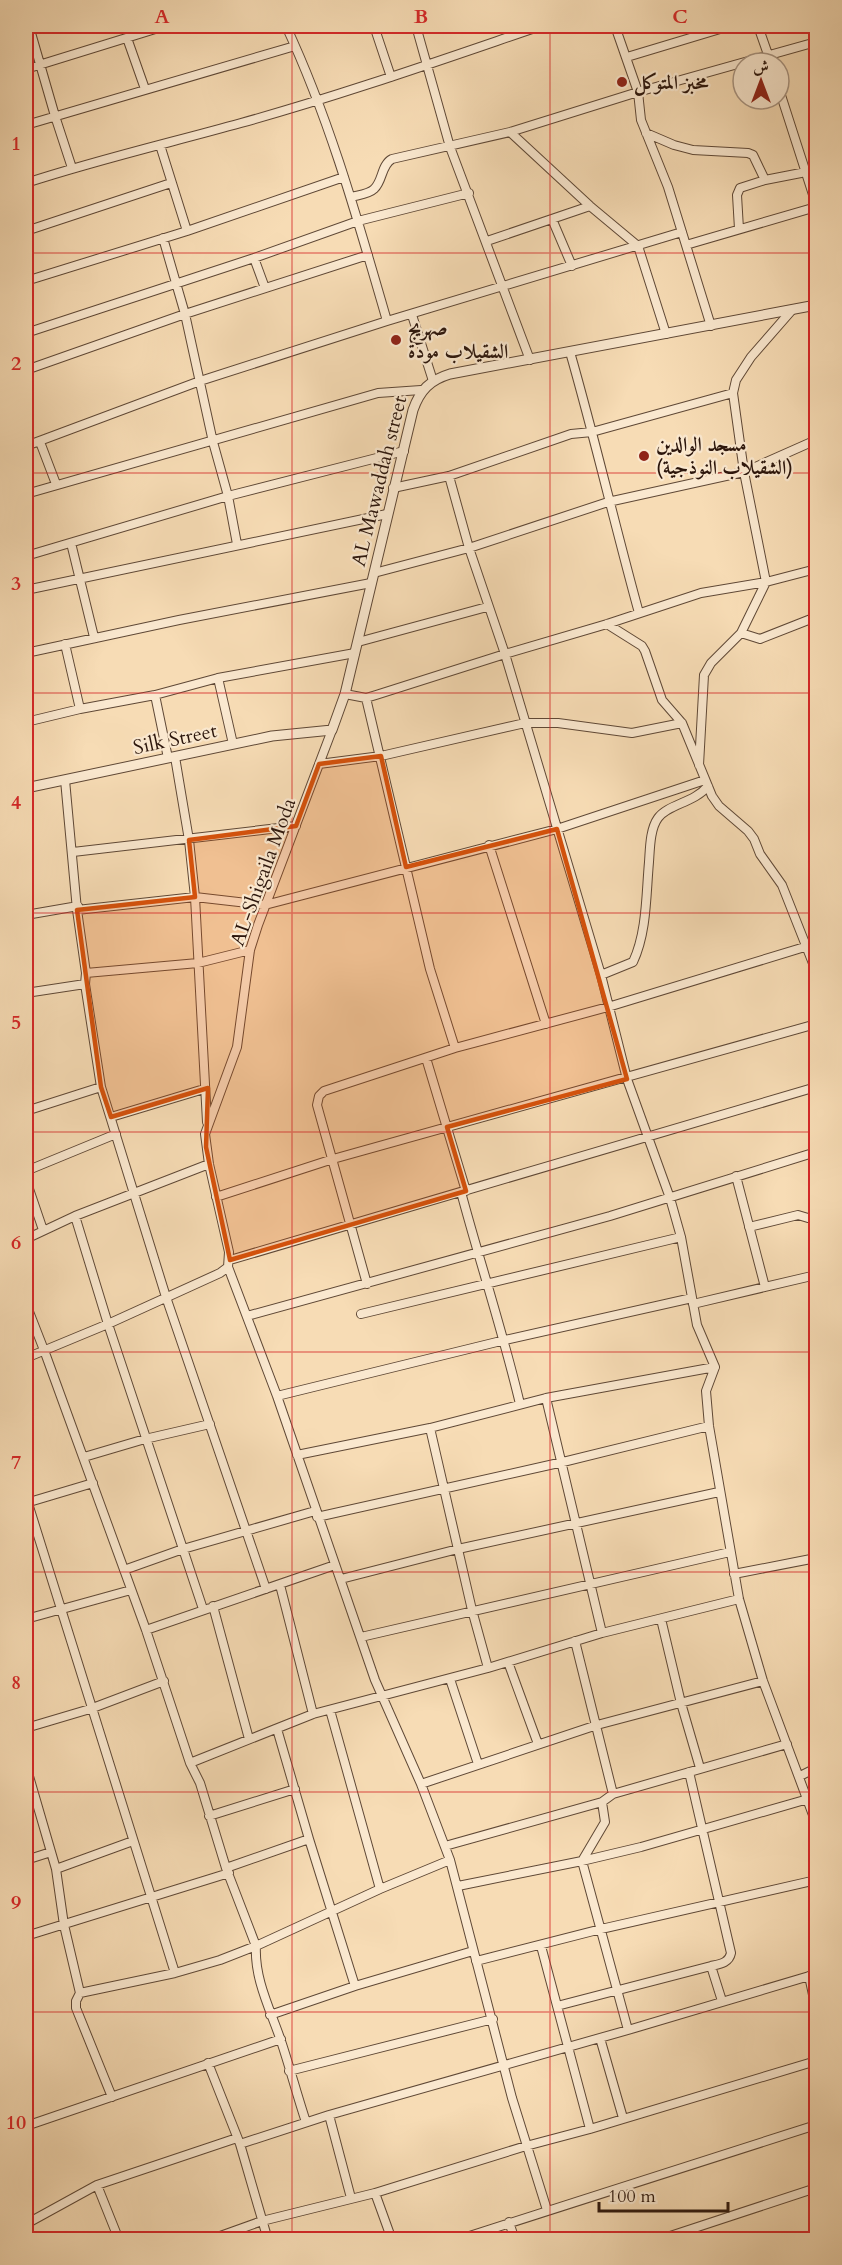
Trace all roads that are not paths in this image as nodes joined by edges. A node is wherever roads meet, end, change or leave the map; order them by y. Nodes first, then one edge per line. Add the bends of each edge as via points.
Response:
1 (29, 26) edge
2 (165, 26) edge
3 (286, 26) edge
4 (374, 26) edge
5 (416, 26) edge
6 (540, 26) edge
7 (615, 26) edge
8 (730, 26) edge
9 (758, 26) edge
10 (127, 38) junction
11 (816, 42) edge
12 (295, 46) junction
13 (766, 51) edge
14 (791, 51) edge
15 (627, 57) junction
16 (41, 65) junction
17 (427, 65) junction
18 (26, 69) edge
19 (731, 69) edge
20 (391, 77) junction
21 (144, 89) junction
22 (638, 92) junction
23 (318, 99) junction
24 (786, 111) edge
25 (55, 116) junction
26 (26, 125) edge
27 (510, 132) junction
28 (646, 133) junction
29 (160, 145) junction
30 (450, 147) junction
31 (72, 168) junction
32 (806, 172) junction
33 (344, 177) junction
34 (765, 180) junction
35 (26, 183) edge
36 (171, 183) junction
37 (469, 193) junction
38 (351, 197) junction
39 (590, 206) junction
40 (816, 206) edge
41 (552, 219) junction
42 (358, 221) junction
43 (740, 229) junction
44 (26, 231) edge
45 (187, 231) junction
46 (682, 232) junction
47 (163, 238) junction
48 (487, 241) junction
49 (686, 245) junction
50 (638, 246) junction
51 (368, 255) junction
52 (254, 258) junction
53 (572, 266) junction
54 (26, 281) edge
55 (176, 282) junction
56 (505, 287) junction
57 (265, 288) junction
58 (816, 305) edge
59 (792, 310) junction
60 (185, 314) junction
61 (412, 315) junction
62 (387, 321) junction
63 (711, 326) junction
64 (26, 333) edge
65 (666, 334) junction
66 (570, 352) junction
67 (531, 360) junction
68 (26, 370) edge
69 (200, 381) junction
70 (433, 381) junction
71 (421, 390) junction
72 (733, 393) junction
73 (592, 432) junction
74 (816, 440) edge
75 (40, 442) junction
76 (213, 442) junction
77 (26, 446) edge
78 (404, 451) junction
79 (744, 472) junction
80 (448, 476) junction
81 (56, 484) junction
82 (393, 488) junction
83 (26, 494) edge
84 (228, 496) junction
85 (608, 502) junction
86 (387, 514) junction
87 (71, 543) junction
88 (237, 544) junction
89 (469, 548) junction
90 (26, 556) edge
91 (816, 569) edge
92 (374, 573) junction
93 (79, 577) junction
94 (766, 582) junction
95 (371, 583) junction
96 (26, 590) edge
97 (488, 608) junction
98 (639, 613) junction
99 (816, 617) edge
100 (608, 624) junction
101 (741, 633) junction
102 (94, 637) junction
103 (358, 642) junction
104 (65, 644) junction
105 (355, 652) junction
106 (26, 653) edge
107 (505, 654) junction
108 (218, 678) junction
109 (345, 694) junction
110 (155, 695) junction
111 (366, 698) junction
112 (80, 709) junction
113 (26, 722) edge
114 (525, 723) junction
115 (682, 723) junction
116 (332, 730) junction
117 (233, 744) junction
118 (381, 756) junction
119 (171, 758) junction
120 (319, 764) junction
121 (699, 765) junction
122 (65, 780) junction
123 (707, 783) junction
124 (26, 789) edge
125 (296, 826) junction
126 (556, 829) junction
127 (189, 840) junction
128 (489, 845) junction
129 (73, 852) junction
130 (406, 867) junction
131 (195, 897) junction
132 (265, 905) junction
133 (77, 908) junction
134 (26, 915) edge
135 (808, 946) junction
136 (250, 950) junction
137 (198, 963) junction
138 (816, 971) edge
139 (86, 973) junction
140 (601, 975) junction
141 (85, 984) junction
142 (26, 990) edge
143 (608, 1007) junction
144 (546, 1024) junction
145 (816, 1024) edge
146 (455, 1048) junction
147 (426, 1058) junction
148 (627, 1078) junction
149 (101, 1087) junction
150 (816, 1087) edge
151 (204, 1089) junction
152 (26, 1111) edge
153 (111, 1117) junction
154 (207, 1127) junction
155 (447, 1127) junction
156 (116, 1134) junction
157 (648, 1136) junction
158 (816, 1152) edge
159 (333, 1159) junction
160 (209, 1164) junction
161 (26, 1171) edge
162 (736, 1176) junction
163 (26, 1180) edge
164 (463, 1191) junction
165 (133, 1193) junction
166 (216, 1197) junction
167 (670, 1198) junction
168 (75, 1216) junction
169 (816, 1216) edge
170 (350, 1225) junction
171 (749, 1227) junction
172 (43, 1230) junction
173 (681, 1237) junction
174 (26, 1239) edge
175 (477, 1253) junction
176 (229, 1264) junction
177 (816, 1275) edge
178 (368, 1284) junction
179 (487, 1284) junction
180 (765, 1287) junction
181 (166, 1297) junction
182 (692, 1301) junction
183 (26, 1304) edge
184 (361, 1314) dead end
185 (247, 1316) junction
186 (108, 1324) junction
187 (505, 1340) junction
188 (44, 1350) junction
189 (26, 1358) edge
190 (715, 1367) junction
191 (277, 1396) junction
192 (546, 1398) junction
193 (520, 1404) junction
194 (210, 1424) junction
195 (709, 1426) junction
196 (429, 1428) junction
197 (145, 1439) junction
198 (297, 1455) junction
199 (84, 1457) junction
200 (563, 1462) junction
201 (93, 1483) junction
202 (444, 1489) junction
203 (719, 1492) junction
204 (26, 1501) edge
205 (316, 1514) junction
206 (576, 1523) junction
207 (246, 1532) junction
208 (183, 1549) junction
209 (458, 1549) junction
210 (730, 1552) junction
211 (816, 1558) edge
212 (335, 1565) junction
213 (124, 1570) junction
214 (734, 1574) junction
215 (340, 1580) junction
216 (589, 1583) junction
217 (280, 1585) junction
218 (266, 1589) junction
219 (131, 1590) junction
220 (738, 1599) junction
221 (213, 1606) junction
222 (61, 1609) junction
223 (203, 1609) junction
224 (472, 1610) junction
225 (661, 1618) junction
226 (26, 1619) edge
227 (146, 1630) junction
228 (602, 1633) junction
229 (361, 1637) junction
230 (575, 1641) junction
231 (508, 1662) junction
232 (488, 1668) junction
233 (450, 1679) junction
234 (164, 1680) junction
235 (763, 1680) junction
236 (383, 1695) junction
237 (681, 1703) junction
238 (90, 1709) junction
239 (330, 1710) junction
240 (314, 1714) junction
241 (597, 1725) junction
242 (26, 1728) edge
243 (277, 1729) junction
244 (249, 1739) junction
245 (538, 1744) junction
246 (787, 1744) junction
247 (190, 1763) junction
248 (478, 1764) junction
249 (26, 1766) edge
250 (700, 1768) junction
251 (816, 1768) edge
252 (688, 1772) junction
253 (800, 1776) junction
254 (421, 1784) junction
255 (295, 1789) junction
256 (29, 1791) edge
257 (613, 1794) junction
258 (808, 1798) junction
259 (602, 1802) junction
260 (210, 1816) junction
261 (816, 1822) edge
262 (701, 1830) junction
263 (309, 1839) junction
264 (133, 1841) junction
265 (445, 1846) junction
266 (51, 1852) junction
267 (26, 1860) edge
268 (450, 1860) junction
269 (582, 1861) junction
270 (56, 1869) junction
271 (227, 1870) junction
272 (816, 1880) edge
273 (458, 1886) junction
274 (380, 1888) junction
275 (150, 1896) junction
276 (719, 1902) junction
277 (332, 1911) junction
278 (64, 1925) junction
279 (601, 1929) junction
280 (26, 1935) edge
281 (256, 1946) junction
282 (541, 1946) junction
283 (473, 1951) junction
284 (476, 1962) junction
285 (711, 1966) junction
286 (175, 1973) junction
287 (813, 1975) edge
288 (355, 1986) junction
289 (616, 1992) junction
290 (80, 1993) junction
291 (722, 2001) junction
292 (557, 2006) junction
293 (816, 2009) edge
294 (270, 2014) junction
295 (493, 2019) junction
296 (628, 2030) junction
297 (600, 2038) junction
298 (281, 2039) junction
299 (569, 2047) junction
300 (816, 2061) edge
301 (208, 2063) junction
302 (504, 2066) junction
303 (290, 2071) junction
304 (112, 2097) junction
305 (329, 2115) junction
306 (623, 2118) junction
307 (306, 2122) junction
308 (816, 2125) edge
309 (26, 2126) edge
310 (590, 2129) junction
311 (238, 2141) junction
312 (526, 2146) junction
313 (97, 2185) junction
314 (816, 2188) edge
315 (375, 2193) junction
316 (351, 2198) junction
317 (547, 2210) junction
318 (262, 2221) junction
319 (509, 2222) junction
320 (26, 2224) edge
321 (119, 2240) edge
322 (209, 2240) edge
323 (268, 2240) edge
324 (392, 2240) edge
325 (457, 2240) edge
326 (515, 2240) edge
327 (658, 2240) edge

1 - 16 street
2 - 10 street
3 - 12 street
4 - 20 street
5 - 17 street
6 - 17 street
7 - 15 street
8 - 15 street
9 - 13 street
10 - 16 street
10 - 21 street
11 - 14 street
12 - 21 street
12 - 23 street
15 - 22 street
16 - 18 street
16 - 25 street
17 - 20 street
17 - 30 street
19 - 22 street
20 - 23 street
21 - 25 street
22 - 27 street
22 - 28 street
23 - 29 street
23 - 33 street
24 - 32 street
25 - 26 street
25 - 31 street
27 - 30 street
27 - 39 street
28 - 34 street via 693,150 748,153 753,155
28 - 46 street
29 - 31 street
29 - 36 street
30 - 37 street
30 - 38 street via 388,160 377,187
31 - 35 street
32 - 34 street
32 - 40 street
33 - 38 street
33 - 45 street
34 - 43 street via 742,186 738,191
36 - 44 street
36 - 45 street
37 - 42 street
37 - 48 street
38 - 42 street
39 - 41 street
39 - 50 street
40 - 43 street
41 - 48 street
41 - 53 street
42 - 51 street
42 - 52 street
43 - 49 street
45 - 47 street
46 - 49 street
46 - 50 street
47 - 54 street
47 - 55 street
48 - 56 street
49 - 63 street
50 - 53 street
50 - 65 street
51 - 57 street
51 - 62 street
52 - 55 street
52 - 57 street
53 - 56 street
55 - 60 street
55 - 64 street
56 - 61 street
56 - 67 street
57 - 60 street
58 - 59 street, AL Mawaddah street
59 - 63 street, AL Mawaddah street
59 - 72 street via 751,357 736,380
60 - 68 street
60 - 69 street
61 - 62 street
61 - 70 street
62 - 69 street
63 - 65 street, AL Mawaddah street
65 - 66 street, AL Mawaddah street
66 - 67 street, AL Mawaddah street
66 - 73 street
67 - 70 street, AL Mawaddah street via 450,374
69 - 75 street
69 - 76 street
70 - 71 street, AL Mawaddah street
71 - 76 street via 378,393
71 - 78 street, AL Mawaddah street
72 - 73 street
72 - 79 street
73 - 80 street via 571,434
73 - 85 street
74 - 79 street
75 - 77 street
75 - 81 street
76 - 81 street
76 - 84 street
78 - 82 street, AL Mawaddah street
78 - 84 street
79 - 85 street
79 - 94 street
80 - 82 street
80 - 89 street
81 - 83 street
82 - 86 street, AL Mawaddah street
84 - 87 street
84 - 88 street
85 - 89 street
85 - 98 street
86 - 88 street
86 - 92 street, AL Mawaddah street
87 - 90 street
87 - 93 street
88 - 93 street
89 - 92 street
89 - 97 street
91 - 94 street
92 - 95 street, AL Mawaddah street
93 - 96 street
93 - 102 street
94 - 98 street via 700,593
94 - 101 street
95 - 102 street
95 - 103 street, AL Mawaddah street
97 - 103 street
97 - 107 street
98 - 100 street
99 - 101 street via 760,639
100 - 107 street
100 - 115 street via 642,646 663,700
101 - 121 street via 704,675
102 - 104 street
103 - 105 street, AL Mawaddah street
104 - 106 street
104 - 112 street
105 - 108 street
105 - 109 street, AL Mawaddah street
107 - 111 street
107 - 114 street
108 - 110 street
108 - 117 street
109 - 111 street
109 - 116 street, AL Mawaddah street
110 - 112 street
110 - 119 street
111 - 118 street
112 - 113 street
114 - 115 street via 558,723 632,733
114 - 118 street
114 - 126 street
115 - 121 street
116 - 117 street, Silk Street
116 - 120 street, AL-Shigaila Moda
117 - 119 street, Silk Street
118 - 120 street
118 - 130 street
119 - 122 street, Silk Street
119 - 127 street
120 - 125 street, AL-Shigaila Moda
121 - 123 street
122 - 124 street, Silk Street
122 - 129 street
123 - 126 street
123 - 135 street via 719,806 754,840 782,885
123 - 140 street via 697,797 663,813 654,824 638,952 633,962
125 - 127 street
125 - 132 street, AL-Shigaila Moda
126 - 128 street
126 - 140 street
127 - 129 street
127 - 131 street
128 - 130 street
128 - 144 street
129 - 133 street
130 - 132 street
130 - 146 street via 430,969
131 - 132 street
131 - 133 street
131 - 137 street
132 - 136 street, AL-Shigaila Moda
133 - 134 street
133 - 139 street
135 - 138 street
135 - 143 street
136 - 137 street
136 - 154 street, AL-Shigaila Moda via 237,1047
137 - 139 street
137 - 151 street
139 - 141 street
140 - 143 street
141 - 142 street
141 - 149 street
143 - 144 street
143 - 148 street
144 - 146 street
145 - 148 street
146 - 147 street
147 - 155 street
147 - 159 street via 324,1091 319,1096 317,1105
148 - 155 street
148 - 157 street
149 - 152 street
149 - 153 street
150 - 157 street
151 - 153 street
151 - 154 street
153 - 156 street
154 - 160 street, AL-Shigaila Moda
155 - 159 street
155 - 164 street
156 - 161 street
156 - 165 street
157 - 164 street
157 - 167 street
158 - 162 street
159 - 166 street
159 - 170 street
160 - 165 street
160 - 166 street, AL-Shigaila Moda
162 - 167 street
162 - 171 street
163 - 172 street
164 - 170 street
164 - 175 street
165 - 168 street
165 - 181 street
166 - 176 street, AL-Shigaila Moda
167 - 173 street
167 - 175 street
168 - 172 street
168 - 186 street
169 - 171 street via 798,1215
170 - 176 street
170 - 178 street
171 - 180 street
172 - 174 street
173 - 179 street
173 - 182 street
175 - 178 street
175 - 179 street
176 - 181 street via 220,1273
176 - 185 street, AL-Shigaila Moda
177 - 180 street
178 - 185 street
179 - 184 street
179 - 187 street
180 - 182 street
181 - 186 street
181 - 194 street
182 - 187 street
182 - 190 street via 697,1325
183 - 188 street
185 - 191 street, AL-Shigaila Moda
186 - 188 street
186 - 197 street
187 - 191 street
187 - 193 street
188 - 189 street
188 - 199 street
190 - 192 street
190 - 195 street via 706,1391
191 - 198 street, AL-Shigaila Moda
192 - 193 street
192 - 200 street
193 - 196 street
194 - 197 street
194 - 207 street
195 - 200 street
195 - 203 street
196 - 198 street
196 - 202 street
197 - 199 street
197 - 208 street
198 - 205 street, AL-Shigaila Moda
199 - 201 street
200 - 202 street
200 - 206 street
201 - 204 street
201 - 213 street
202 - 205 street
202 - 209 street
203 - 206 street
203 - 210 street
204 - 222 street
205 - 207 street
205 - 212 street, AL-Shigaila Moda
206 - 209 street
206 - 216 street
207 - 208 street
207 - 218 street
208 - 213 street
208 - 223 street
209 - 215 street
209 - 224 street
210 - 214 street
210 - 216 street
211 - 214 street
212 - 215 street, AL-Shigaila Moda
212 - 217 street
213 - 219 street
214 - 220 street
215 - 229 street, AL-Shigaila Moda
216 - 224 street
216 - 228 street
217 - 218 street
217 - 240 street
218 - 221 street
219 - 222 street
219 - 227 street
220 - 225 street
220 - 235 street
221 - 223 street
221 - 244 street
222 - 226 street
222 - 238 street
223 - 227 street
224 - 229 street
224 - 232 street
225 - 228 street
225 - 237 street
227 - 234 street
228 - 230 street
229 - 236 street, AL-Shigaila Moda
230 - 231 street
230 - 241 street
231 - 232 street
231 - 245 street
232 - 233 street
233 - 236 street
233 - 248 street
234 - 238 street
234 - 247 street
235 - 237 street
235 - 246 street
236 - 239 street
236 - 254 street, AL-Shigaila Moda
237 - 241 street
237 - 250 street
238 - 242 street
238 - 264 street
239 - 240 street
239 - 274 street
240 - 243 street
241 - 245 street
241 - 257 street
243 - 244 street
243 - 255 street
244 - 247 street
245 - 248 street
246 - 250 street
246 - 253 street
247 - 260 street
248 - 254 street
249 - 256 street
250 - 252 street
251 - 253 street
252 - 257 street
252 - 262 street
253 - 258 street
254 - 265 street, AL-Shigaila Moda
255 - 260 street
255 - 263 street
256 - 266 street
257 - 259 street
258 - 261 street
258 - 262 street
259 - 265 street
259 - 269 street via 605,1822
260 - 271 street
262 - 269 street
262 - 276 street
263 - 271 street
263 - 277 street
264 - 270 street
264 - 275 street
265 - 268 street, AL-Shigaila Moda
266 - 267 street
266 - 270 street
268 - 273 street, AL-Shigaila Moda
268 - 274 street
269 - 273 street
269 - 279 street
270 - 278 street
271 - 275 street
271 - 281 street
272 - 276 street
273 - 283 street, AL-Shigaila Moda
274 - 277 street
275 - 278 street
275 - 286 street
276 - 279 street
276 - 285 street via 730,1953 727,1961
277 - 281 street
277 - 288 street
278 - 280 street
278 - 290 street
279 - 282 street
279 - 289 street
281 - 286 street
281 - 294 street via 255,1960
282 - 284 street
282 - 292 street
283 - 284 street, AL-Shigaila Moda
283 - 288 street
284 - 295 street, AL-Shigaila Moda
285 - 289 street
285 - 291 street
286 - 290 street
287 - 291 street
287 - 293 street
288 - 294 street
289 - 292 street
289 - 296 street
290 - 304 street via 76,2008
291 - 296 street
292 - 299 street
294 - 298 street
295 - 302 street, AL-Shigaila Moda
295 - 303 street
296 - 297 street
297 - 299 street
297 - 306 street
298 - 301 street
298 - 303 street
299 - 302 street
299 - 310 street
300 - 306 street
301 - 304 street
301 - 311 street
302 - 305 street
302 - 312 street, AL-Shigaila Moda
303 - 307 street
304 - 309 street
305 - 307 street
305 - 316 street
306 - 310 street
307 - 311 street
308 - 317 street
310 - 312 street
311 - 313 street
311 - 318 street
312 - 315 street
312 - 317 street, AL-Shigaila Moda
313 - 320 street
313 - 321 street
314 - 327 street
315 - 316 street
315 - 324 street
316 - 318 street
317 - 319 street
318 - 322 street
318 - 323 street
319 - 325 street
319 - 326 street

